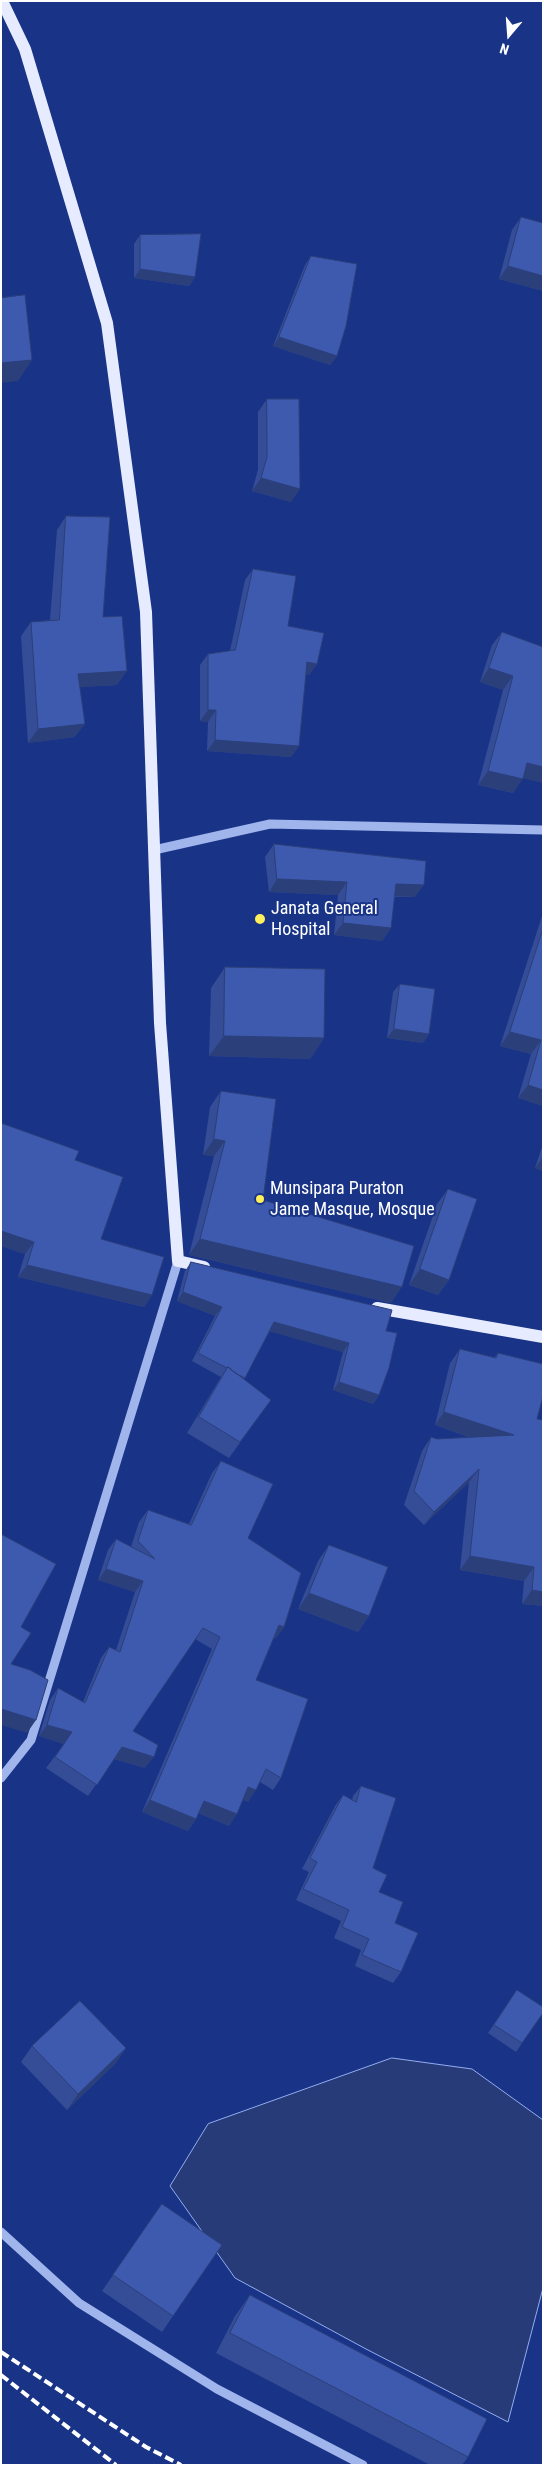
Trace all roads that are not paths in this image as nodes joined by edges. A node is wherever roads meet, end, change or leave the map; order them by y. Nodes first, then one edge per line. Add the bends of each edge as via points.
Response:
1 (2, 1) edge
2 (543, 830) edge
3 (154, 850) junction
4 (178, 1261) junction
5 (216, 1270) edge
6 (360, 1304) edge
7 (543, 1337) edge
8 (1, 1778) edge
9 (1, 2232) edge
10 (363, 2465) edge

1 - 3 main road via 24,49 107,323 146,612
2 - 3 street via 270,824
3 - 4 main road via 160,1023
4 - 5 main road
4 - 8 street via 31,1740
6 - 7 main road
9 - 10 street via 79,2303 217,2389

